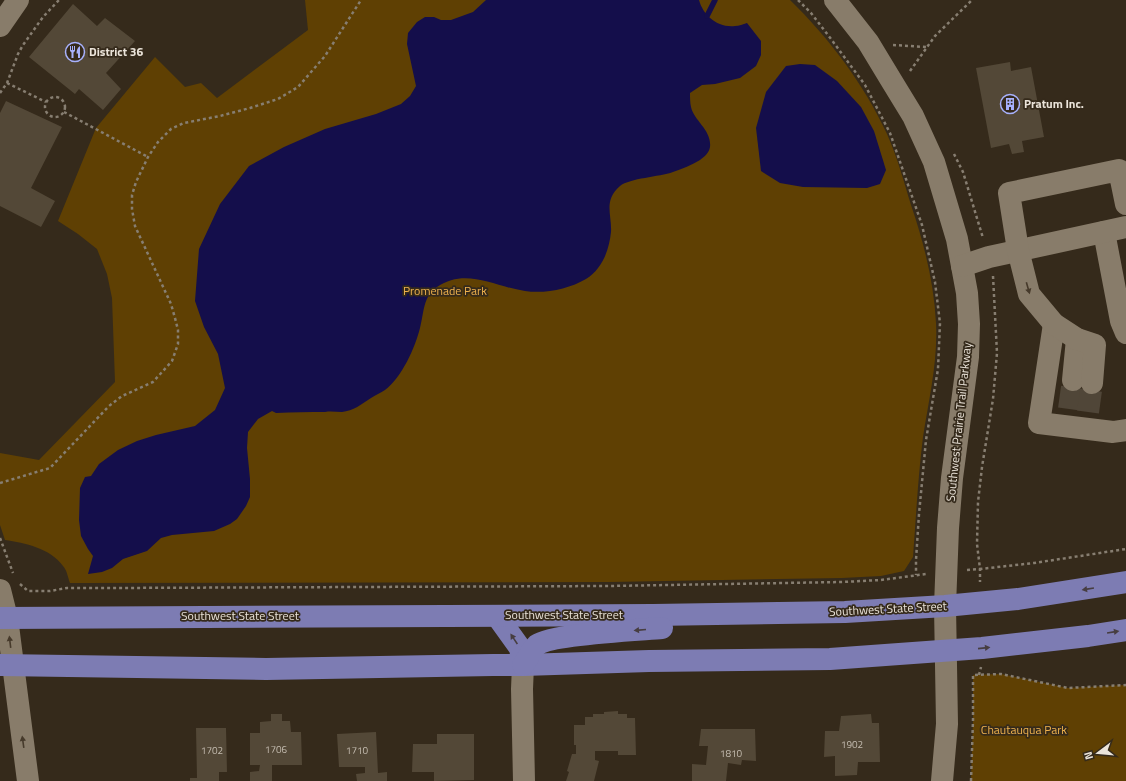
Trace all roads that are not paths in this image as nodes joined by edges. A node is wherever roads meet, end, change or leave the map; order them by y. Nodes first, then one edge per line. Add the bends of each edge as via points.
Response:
1 (18, 0) edge
2 (835, 0) edge
3 (0, 26) edge
4 (1126, 204) edge
5 (1126, 227) edge
6 (1104, 232) junction
7 (1018, 250) junction
8 (962, 266) junction
9 (1054, 324) junction
10 (1126, 333) edge
11 (1082, 381) tunnel mouth
12 (1126, 430) edge
13 (11, 582) edge
14 (1126, 582) edge
15 (946, 606) junction
16 (748, 614) junction
17 (497, 616) junction
18 (3, 618) edge
19 (1126, 630) edge
20 (945, 650) junction
21 (6, 665) edge
22 (524, 665) junction
23 (28, 781) edge
24 (524, 781) edge
25 (942, 781) edge

1 - 3 street
2 - 8 street, Southwest Prairie Trail Parkway via 868,42 913,116 941,181
4 - 7 street via 1119,170 1008,193
5 - 6 street
6 - 7 street
6 - 10 street via 1121,321
7 - 8 street
7 -> 9 street via 1029,294
8 - 15 street, Southwest Prairie Trail Parkway via 969,316 968,357 952,478
9 - 11 street via 1095,346
9 - 12 street via 1038,423 1078,419 1113,432
13 - 18 street
14 -> 15 main road, Southwest State Street
15 - 16 main road, Southwest State Street
15 - 20 street, Southwest Prairie Trail Parkway
16 - 17 main road, Southwest State Street
16 -> 22 main road via 680,626 555,638 537,645
17 - 18 main road, Southwest State Street
22 -> 17 main road via 520,648
21 -> 18 street
20 -> 19 main road via 982,648
20 - 22 main road via 830,659
20 - 25 street, Southwest Prairie Trail Parkway via 947,724
21 - 22 main road via 266,669
23 -> 21 street
22 - 24 street

